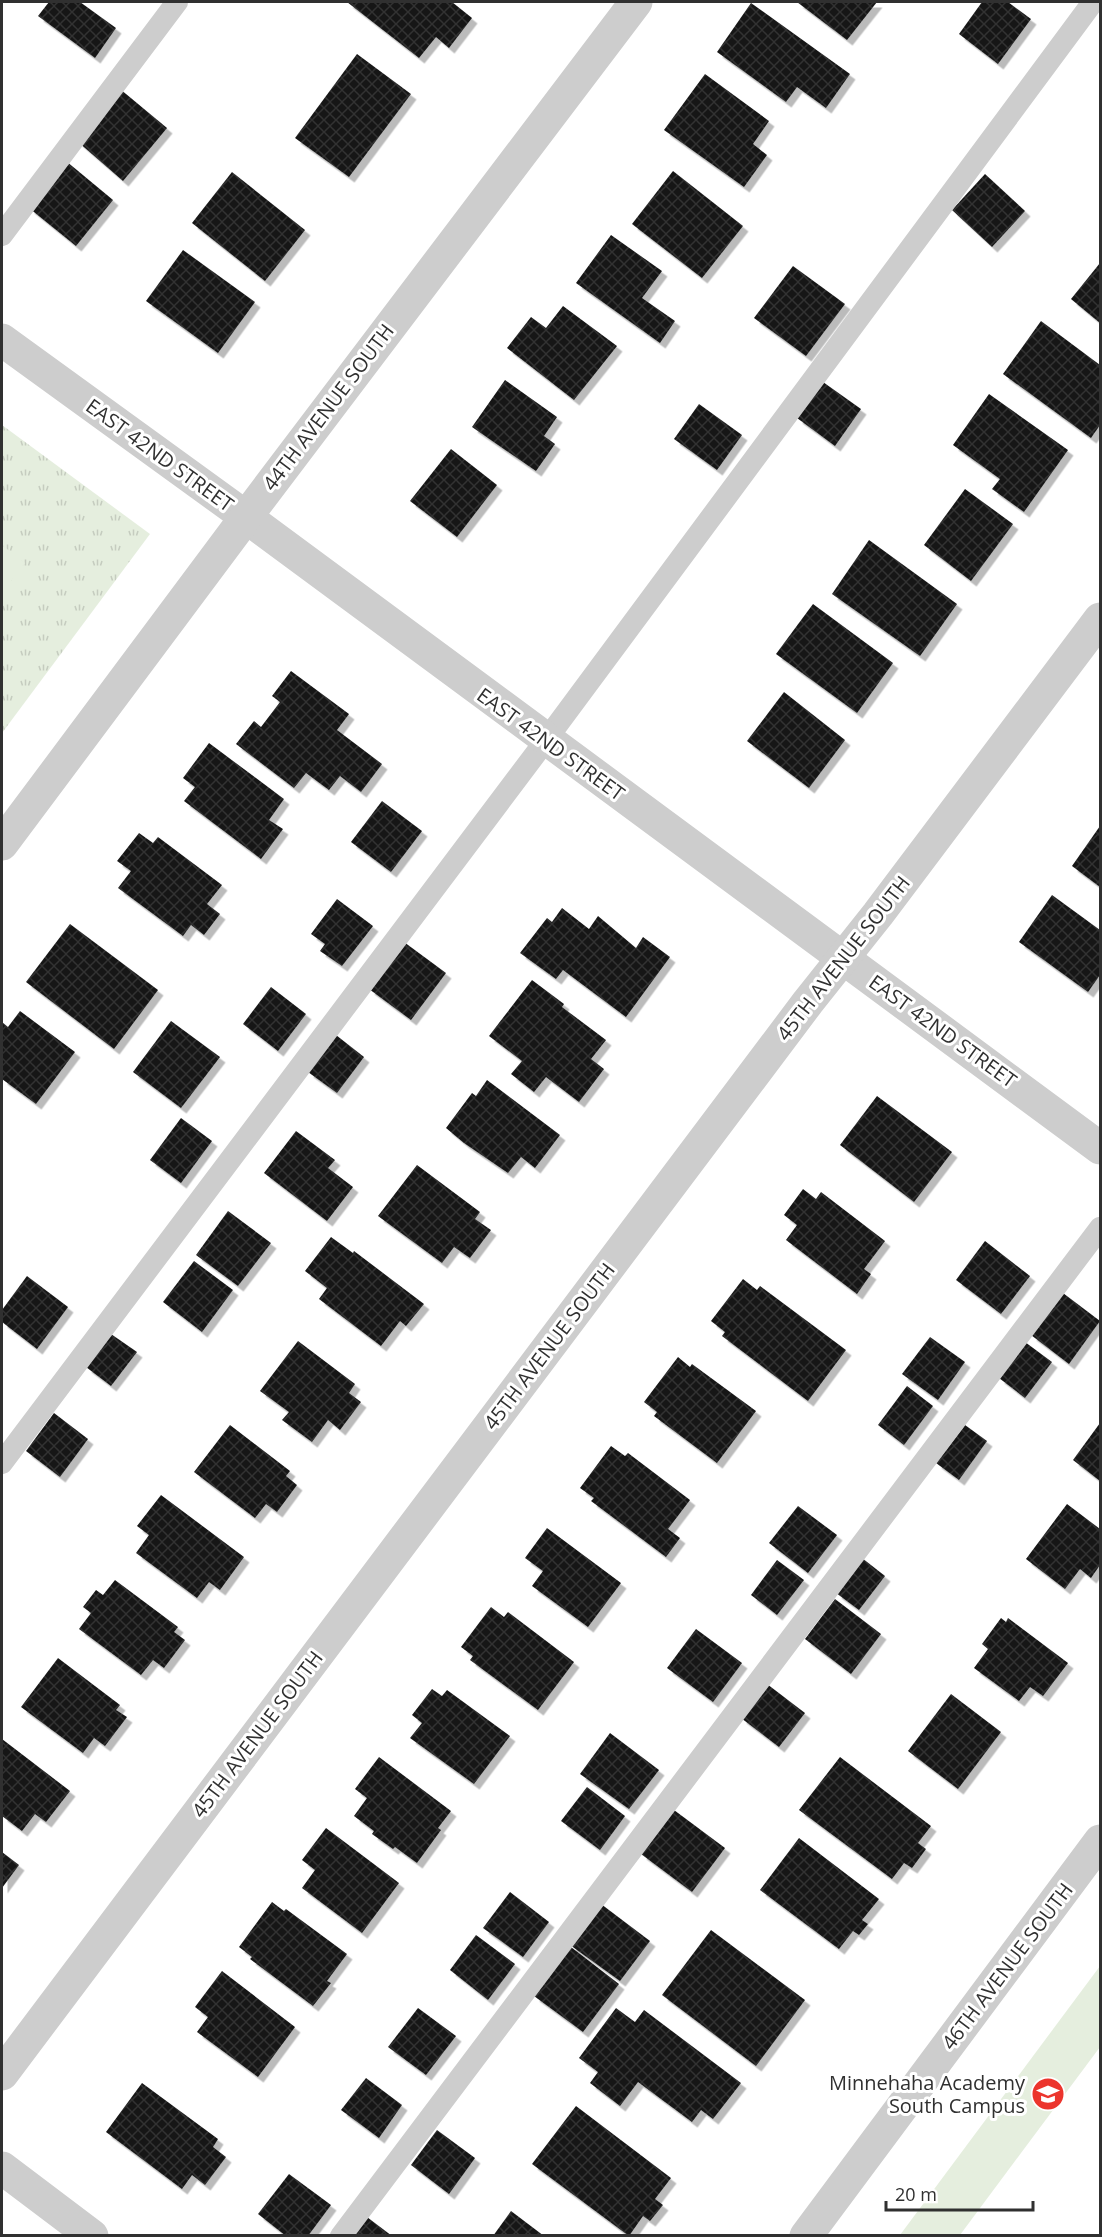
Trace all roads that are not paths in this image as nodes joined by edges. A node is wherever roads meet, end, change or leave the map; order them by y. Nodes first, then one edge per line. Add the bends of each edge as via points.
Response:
1 (177, 2) edge
2 (636, 2) edge
3 (1093, 2) edge
4 (2, 235) edge
5 (2, 340) edge
6 (246, 517) junction
7 (1101, 620) edge
8 (546, 740) junction
9 (2, 844) edge
10 (844, 959) junction
11 (1101, 1148) edge
12 (1101, 1228) edge
13 (2, 1463) edge
14 (1101, 1840) edge
15 (2, 2074) edge
16 (2, 2168) edge
17 (92, 2235) edge
18 (340, 2235) edge
19 (806, 2235) edge

1 - 4 lane
2 - 6 street, 44TH AVENUE SOUTH
3 - 8 lane
5 - 6 street, EAST 42ND STREET
6 - 8 street, EAST 42ND STREET
6 - 9 street, 44TH AVENUE SOUTH
7 - 10 street, 45TH AVENUE SOUTH
8 - 10 street, EAST 42ND STREET
8 - 13 lane
10 - 11 street, EAST 42ND STREET
10 - 15 street, 45TH AVENUE SOUTH via 779,1040
12 - 18 lane
14 - 19 street, 46TH AVENUE SOUTH
16 - 17 street

